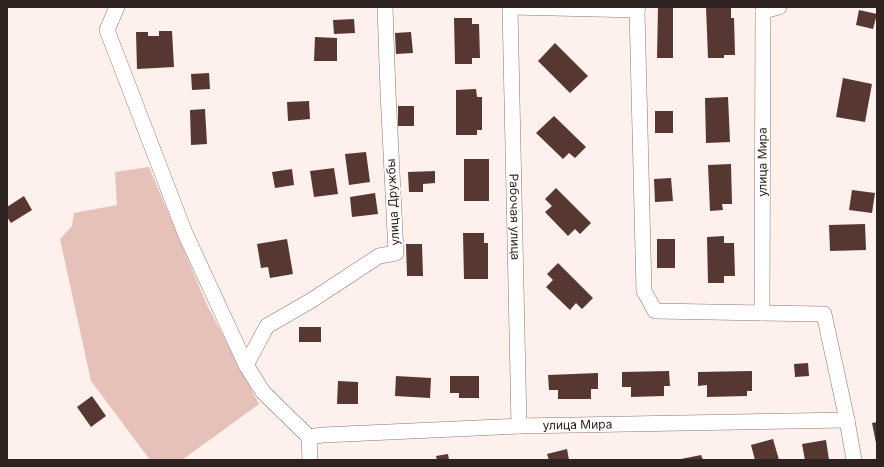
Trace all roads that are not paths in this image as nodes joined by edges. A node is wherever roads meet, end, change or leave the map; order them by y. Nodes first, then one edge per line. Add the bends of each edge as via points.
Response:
1 (117, 7) edge
2 (385, 7) edge
3 (511, 7) edge
4 (779, 7) edge
5 (638, 9) edge
6 (761, 9) edge
7 (762, 313) junction
8 (246, 365) junction
9 (847, 420) junction
10 (519, 426) junction
11 (309, 437) junction
12 (310, 460) edge
13 (854, 460) edge

1 - 8 street via 107,30 185,233
2 - 8 street, улица Дружбы via 396,252 379,256 267,326
3 - 5 street
3 - 10 street, Рабочая улица
4 - 6 street
5 - 7 street via 644,291 655,311
6 - 7 street, улица Мира
7 - 9 street via 824,314
8 - 11 street via 263,392
9 - 10 street, улица Мира
9 - 13 street
10 - 11 street, улица Мира
11 - 12 street

